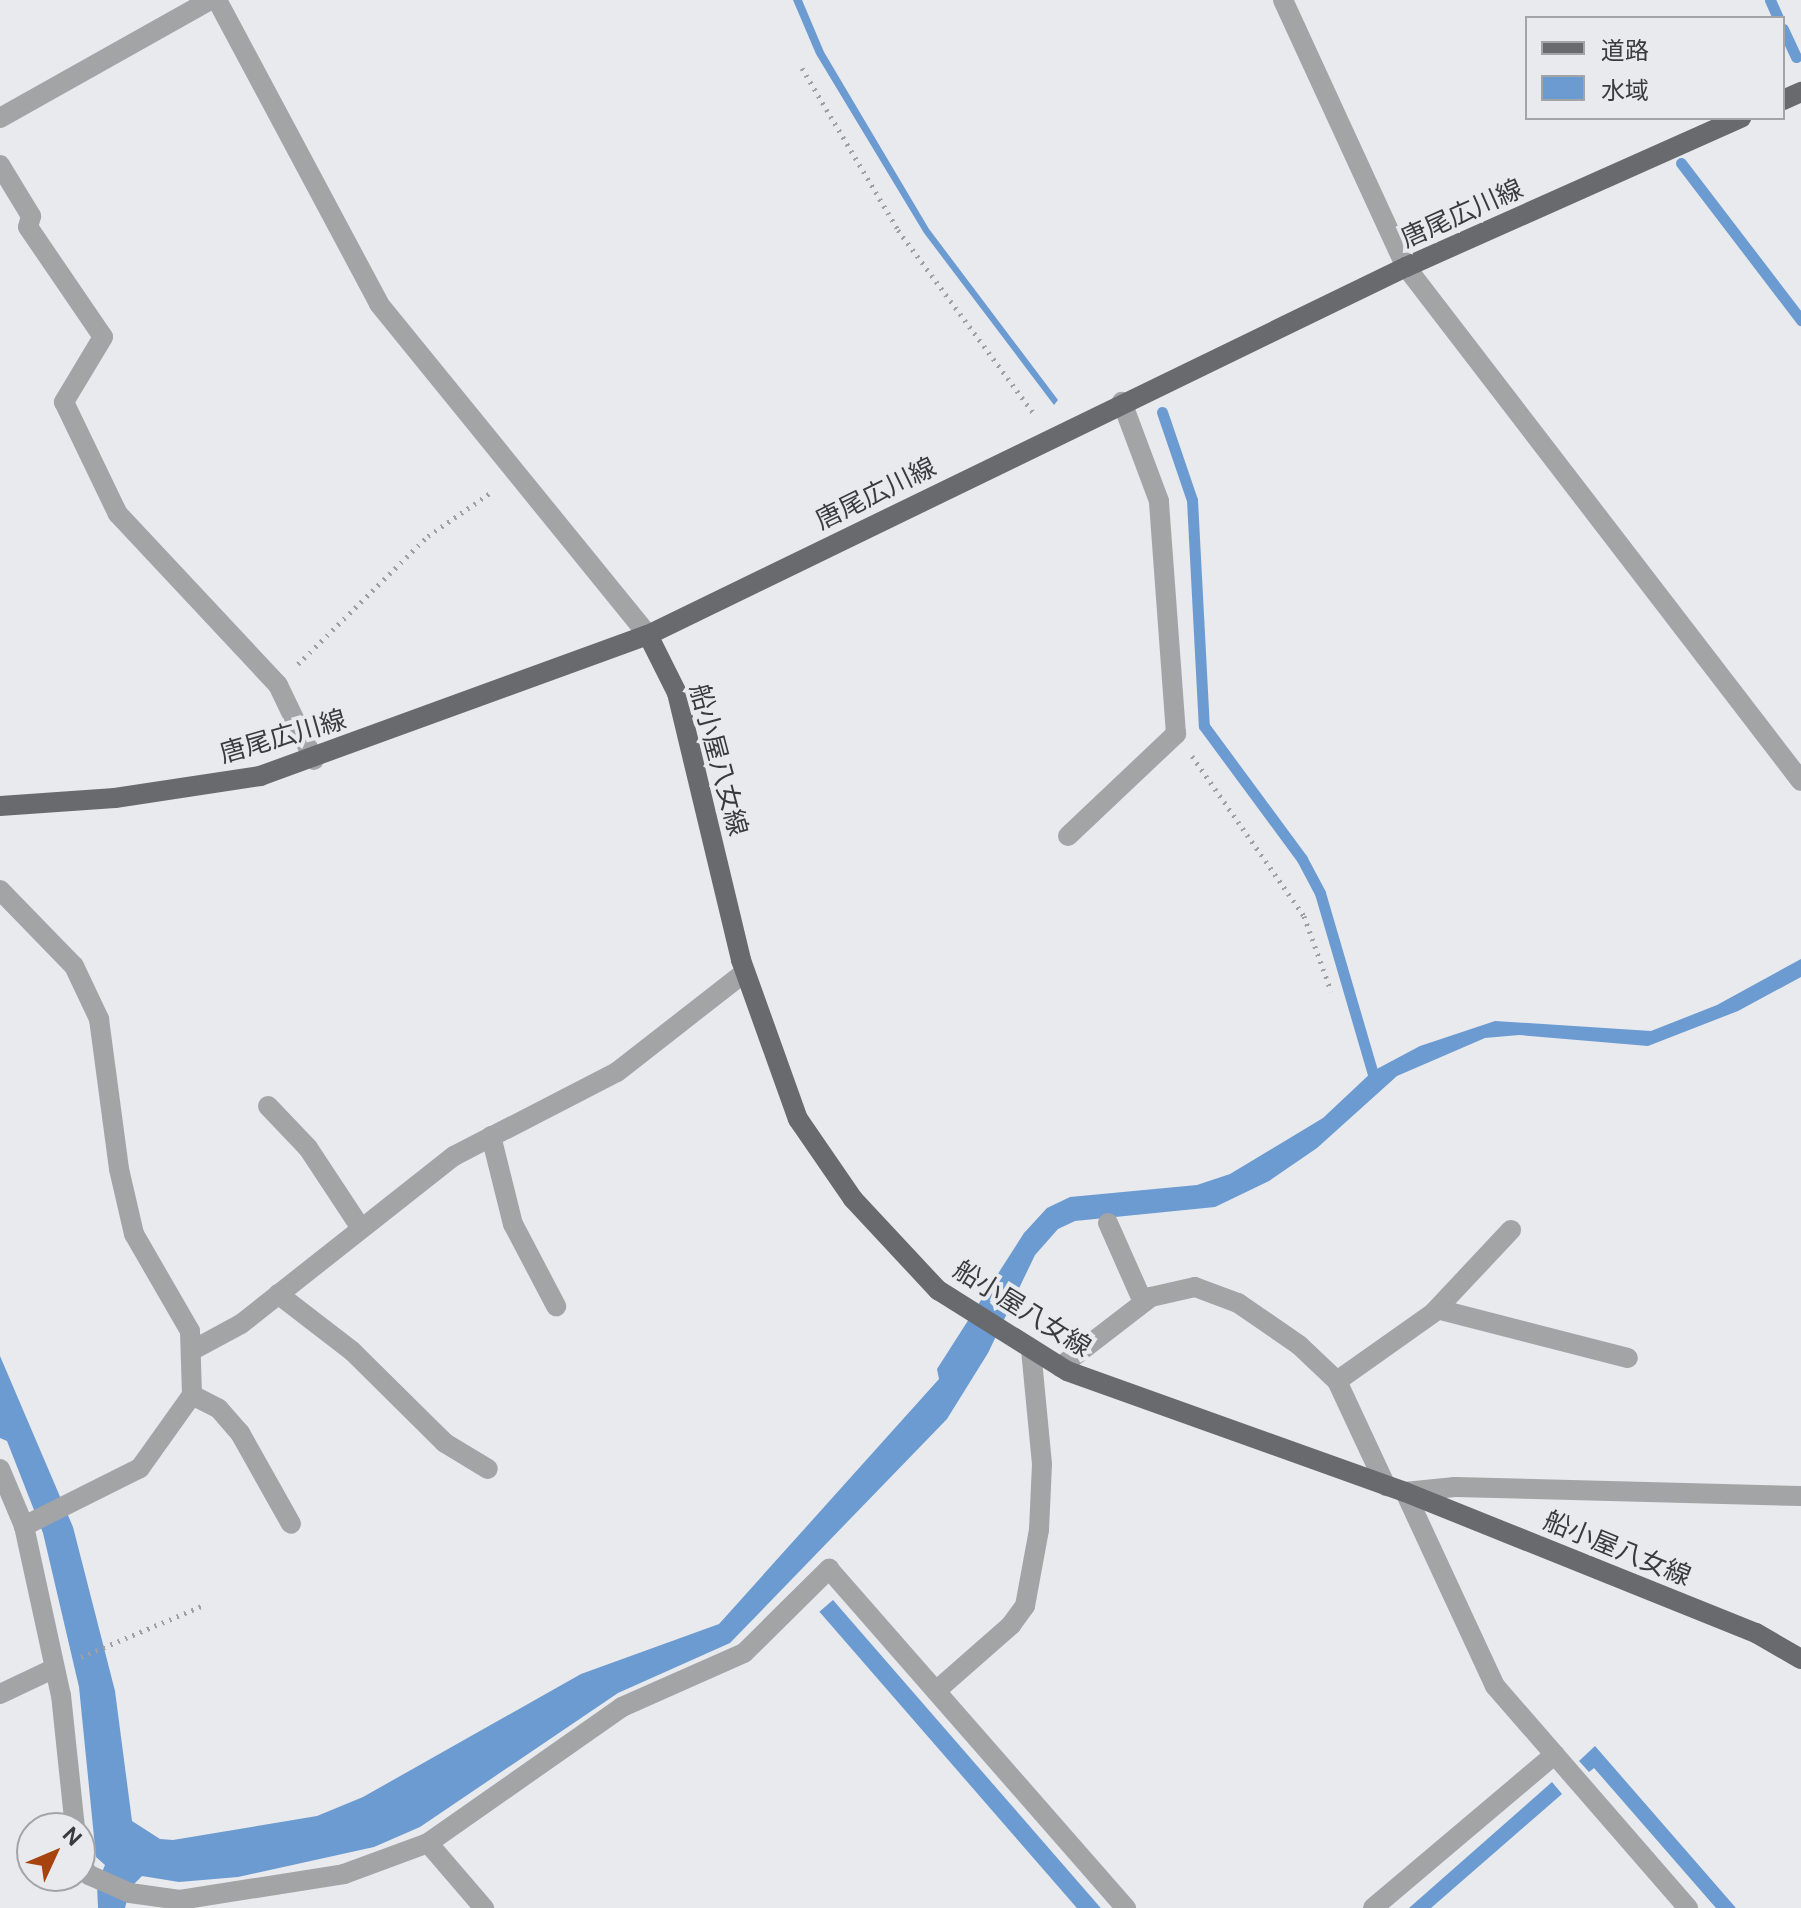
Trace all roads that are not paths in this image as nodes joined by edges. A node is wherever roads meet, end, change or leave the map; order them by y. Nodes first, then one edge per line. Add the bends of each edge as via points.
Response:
1 (210, 0) edge
2 (217, 0) edge
3 (1283, 0) edge
4 (0, 118) edge
5 (1737, 120) edge
6 (0, 165) edge
7 (1406, 267) junction
8 (1122, 402) junction
9 (648, 635) junction
10 (314, 760) junction
11 (1801, 781) edge
12 (0, 806) edge
13 (1068, 836) dead end
14 (0, 890) edge
15 (745, 972) junction
16 (268, 1106) dead end
17 (491, 1136) junction
18 (1108, 1223) dead end
19 (360, 1227) junction
20 (1511, 1230) dead end
21 (278, 1294) junction
22 (1143, 1302) junction
23 (556, 1306) dead end
24 (1437, 1309) junction
25 (1031, 1349) junction
26 (191, 1351) junction
27 (1628, 1358) dead end
28 (1060, 1367) junction
29 (1337, 1381) junction
30 (192, 1395) junction
31 (0, 1469) edge
32 (488, 1469) dead end
33 (1396, 1489) junction
34 (1801, 1496) edge
35 (27, 1524) junction
36 (291, 1524) dead end
37 (1801, 1659) edge
38 (60, 1666) junction
39 (936, 1691) junction
40 (0, 1694) edge
41 (1555, 1754) junction
42 (74, 1812) edge
43 (428, 1843) junction
44 (96, 1878) edge
45 (484, 1908) edge
46 (1126, 1908) edge
47 (1373, 1908) edge
48 (1688, 1908) edge

1 - 4 street
2 - 9 street via 379,304
3 - 7 street
5 - 7 main road, 唐尾広川線
6 - 10 street via 31,216 28,227 103,337 64,402 118,514 278,685
7 - 8 main road, 唐尾広川線
7 - 11 street
8 - 9 main road, 唐尾広川線
8 - 13 street via 1159,501 1176,734
9 - 10 main road, 唐尾広川線
9 - 15 main road, 船小屋八女線 via 677,693
10 - 12 main road, 唐尾広川線 via 260,776 115,798
14 - 26 street via 74,966 99,1019 119,1169 134,1234 190,1331
15 - 17 street via 617,1072
15 - 25 main road, 船小屋八女線 via 798,1119 853,1199 938,1290
16 - 19 street via 308,1148
17 - 19 street via 454,1156
17 - 23 street via 513,1224
18 - 22 street
19 - 21 street
20 - 24 street
21 - 26 street via 241,1324
21 - 32 street via 352,1351 445,1443
22 - 28 street
22 - 29 street via 1195,1287 1238,1303 1299,1345
24 - 27 street
24 - 29 street
25 - 28 main road, 船小屋八女線
25 - 39 street via 1042,1464 1039,1530 1025,1606 1011,1625
26 - 30 street
28 - 33 main road, 船小屋八女線
29 - 33 street
30 - 35 street via 140,1468
30 - 36 street via 219,1409 240,1433
31 - 35 street
33 - 34 street
33 - 37 main road, 船小屋八女線 via 1756,1633
33 - 41 street via 1495,1686
35 - 38 street
38 - 40 street
38 - 42 street
39 - 43 street via 829,1569 744,1653 622,1707
39 - 46 street
41 - 47 street
41 - 48 street
43 - 44 street via 344,1874 180,1900 130,1893
43 - 45 street

